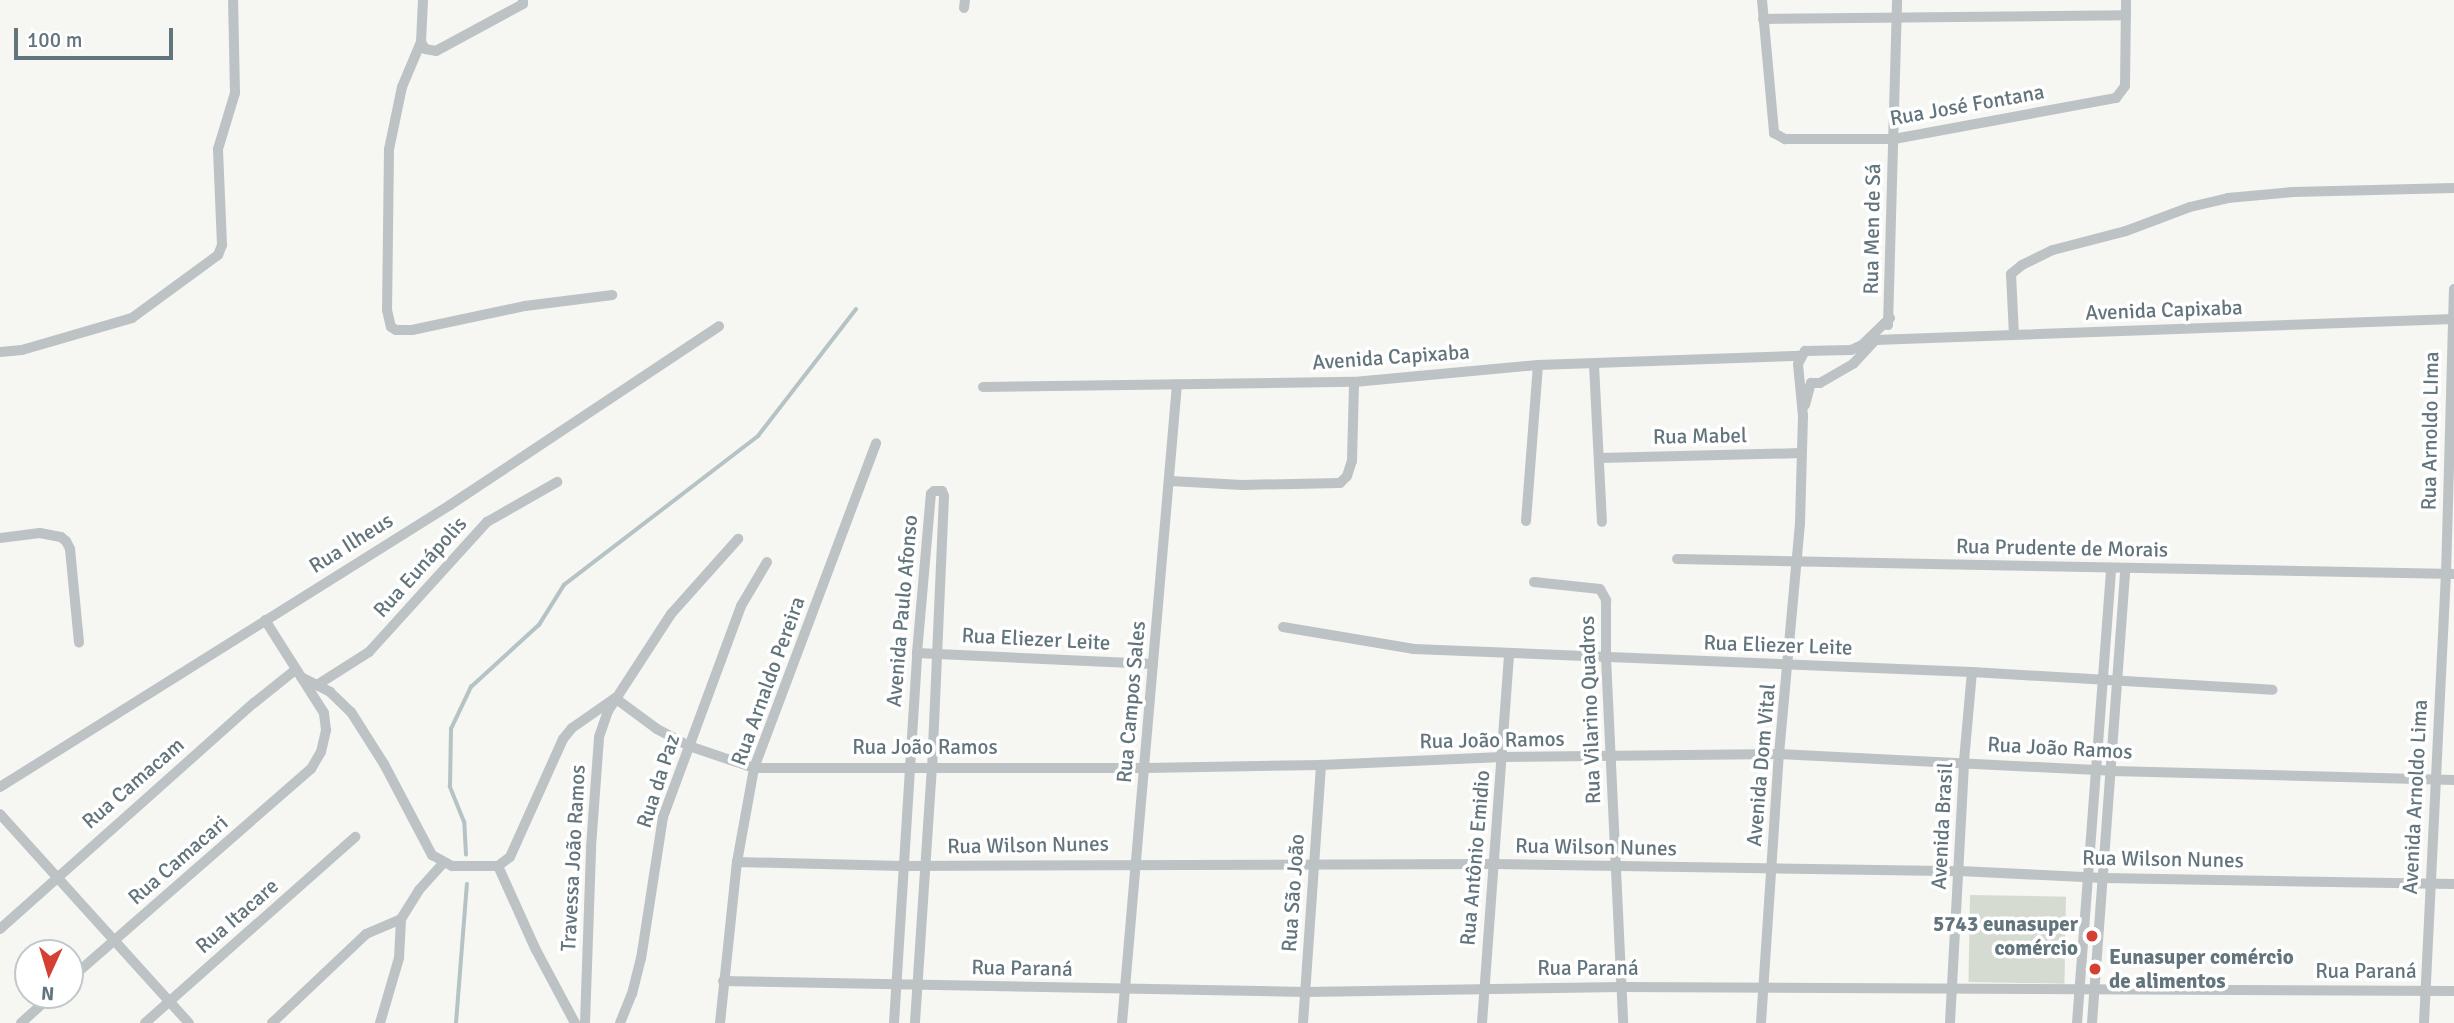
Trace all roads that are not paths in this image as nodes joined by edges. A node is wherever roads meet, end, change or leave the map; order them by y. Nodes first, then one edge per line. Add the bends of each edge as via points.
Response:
1 (233, 0) edge
2 (423, 0) edge
3 (1762, 0) edge
4 (1897, 0) edge
5 (2126, 0) edge
6 (526, 1) edge
7 (2126, 15) junction
8 (1763, 19) junction
9 (1896, 19) junction
10 (421, 42) junction
11 (1894, 139) junction
12 (2454, 188) edge
13 (2454, 289) edge
14 (612, 295) dead end
15 (1889, 318) junction
16 (2453, 319) edge
17 (719, 326) dead end
18 (2014, 335) junction
19 (1875, 340) junction
20 (0, 352) edge
21 (1801, 356) junction
22 (1538, 365) junction
23 (1594, 365) junction
24 (1354, 382) junction
25 (1177, 384) junction
26 (983, 387) dead end
27 (1802, 416) junction
28 (876, 443) dead end
29 (1801, 453) junction
30 (1600, 458) junction
31 (1171, 481) junction
32 (557, 482) dead end
33 (1526, 522) dead end
34 (1602, 522) dead end
35 (0, 538) edge
36 (738, 539) dead end
37 (1677, 559) dead end
38 (1797, 561) junction
39 (767, 562) dead end
40 (2111, 568) junction
41 (2125, 569) junction
42 (2450, 574) edge
43 (1534, 582) dead end
44 (265, 620) junction
45 (1283, 626) dead end
46 (79, 643) dead end
47 (917, 653) junction
48 (935, 654) junction
49 (1509, 654) junction
50 (1606, 659) junction
51 (1153, 664) junction
52 (1789, 664) junction
53 (1972, 672) junction
54 (298, 674) junction
55 (2104, 681) junction
56 (2119, 682) junction
57 (317, 685) junction
58 (2272, 690) dead end
59 (615, 698) junction
60 (689, 746) junction
61 (1779, 754) junction
62 (1502, 757) junction
63 (1610, 757) junction
64 (1964, 761) junction
65 (909, 765) junction
66 (1321, 765) junction
67 (932, 766) junction
68 (754, 768) junction
69 (1146, 768) junction
70 (2097, 770) junction
71 (2112, 771) junction
72 (2434, 780) junction
73 (2454, 780) edge
74 (0, 787) edge
75 (0, 814) edge
76 (355, 837) dead end
77 (737, 862) junction
78 (443, 863) junction
79 (1137, 863) junction
80 (1316, 863) junction
81 (1494, 864) junction
82 (926, 865) junction
83 (498, 866) junction
84 (902, 866) junction
85 (1615, 867) junction
86 (1772, 870) junction
87 (1960, 871) junction
88 (2087, 877) junction
89 (55, 878) junction
90 (2104, 878) junction
91 (2430, 883) junction
92 (2454, 884) edge
93 (401, 919) junction
94 (0, 929) edge
95 (113, 941) junction
96 (84, 967) edge
97 (723, 981) junction
98 (897, 986) junction
99 (1621, 986) junction
100 (917, 987) junction
101 (1484, 987) junction
102 (1763, 988) junction
103 (1125, 989) junction
104 (1952, 989) junction
105 (2078, 990) junction
106 (2093, 990) junction
107 (2426, 991) junction
108 (2454, 991) edge
109 (1305, 992) junction
110 (170, 1001) junction
111 (36, 1009) edge
112 (21, 1023) edge
113 (145, 1023) edge
114 (189, 1023) edge
115 (272, 1023) edge
116 (380, 1023) edge
117 (575, 1023) edge
118 (585, 1023) edge
119 (620, 1023) edge
120 (720, 1023) edge
121 (894, 1023) edge
122 (915, 1023) edge
123 (1122, 1023) edge
124 (1303, 1023) edge
125 (1482, 1023) edge
126 (1623, 1023) edge
127 (1761, 1023) edge
128 (1950, 1023) edge
129 (2077, 1023) edge
130 (2092, 1023) edge
131 (2424, 1023) edge

1 - 20 street via 235,93 218,149 222,245 218,255 132,318 22,350
2 - 10 street
3 - 8 street
4 - 9 street, Rua Men de Sá
5 - 7 street
6 - 10 street via 436,51 425,49
7 - 9 street
7 - 11 street, Rua José Fontana via 2125,86 2116,98
8 - 9 street
8 - 11 street, Rua José Fontana via 1772,128 1778,137
9 - 11 street, Rua Men de Sá
10 - 14 street via 402,87 389,149 387,310 391,327 412,331 525,306
11 - 15 street, Rua Men de Sá
12 - 18 street via 2228,198 2053,250 2011,274
13 - 16 street, Rua Arnoldo LIma
15 - 19 street, Rua Men de Sá via 1887,328
15 - 21 street via 1851,350 1805,351
16 - 18 street, Avenida Capixaba
16 - 42 street, Rua Arnoldo LIma
17 - 44 street, Rua Ilheus via 450,505
18 - 19 street, Avenida Capixaba
19 - 27 street, Rua Men de Sá via 1854,363 1820,383 1811,383
21 - 23 street, Avenida Capixaba
21 - 27 street, Avenida Dom Vital
22 - 23 street, Avenida Capixaba
22 - 24 street, Avenida Capixaba
22 - 33 street
23 - 30 street
24 - 25 street, Avenida Capixaba
24 - 31 street via 1352,461 1340,482 1242,485
25 - 26 street, Avenida Capixaba
25 - 31 street, Rua Campos Sales
27 - 29 street, Avenida Dom Vital
28 - 68 street, Rua Arnaldo Pereira
29 - 30 street, Rua Mabel
29 - 38 street, Avenida Dom Vital
30 - 34 street
31 - 51 street, Rua Campos Sales
32 - 57 street, Rua Eunápolis via 487,522 369,652
35 - 46 street via 40,533 66,541
36 - 59 street via 671,614
37 - 38 street, Rua Prudente de Morais
38 - 40 street, Rua Prudente de Morais
38 - 52 street, Avenida Dom Vital
39 - 60 street, Rua da Paz via 741,606
40 - 41 street, Rua Prudente de Morais
40 - 55 street
41 - 42 street, Rua Prudente de Morais
41 - 56 street
42 - 72 street, Avenida Arnoldo Lima
43 - 50 street, Rua Vilarino Quadros via 1600,589 1606,600
44 - 54 street
44 - 74 street, Rua Ilheus
45 - 49 street, Rua Eliezer Leite via 1414,649
47 - 48 street, Rua Eliezer Leite
47 - 48 street, Avenida Paulo Afonso via 931,494 942,491
47 - 65 street, Avenida Paulo Afonso
48 - 51 street, Rua Eliezer Leite
48 - 67 street, Avenida Paulo Afonso
49 - 50 street, Rua Eliezer Leite
49 - 62 street, Rua Antônio Emidio
50 - 52 street, Rua Eliezer Leite
50 - 63 street, Rua Vilarino Quadros
51 - 69 street, Rua Campos Sales
52 - 53 street, Rua Eliezer Leite
52 - 61 street, Avenida Dom Vital
53 - 55 street, Rua Eliezer Leite
53 - 64 street, Avenida Brasil
54 - 57 street
54 - 89 street, Rua Camacam
54 - 95 street, Rua Camacari via 324,713 321,752 311,769
55 - 56 street, Rua Eliezer Leite
55 - 70 street
56 - 58 street, Rua Eliezer Leite
56 - 71 street
57 - 78 street via 351,712 432,855
59 - 60 street, Rua João Ramos
59 - 83 street via 563,739 510,857
59 - 118 street, Travessa João Ramos via 598,737
60 - 68 street, Rua João Ramos
60 - 119 street, Rua da Paz via 663,817 641,959
61 - 63 street, Rua João Ramos
61 - 64 street, Rua João Ramos
61 - 86 street, Avenida Dom Vital
62 - 63 street, Rua João Ramos
62 - 66 street, Rua João Ramos
62 - 81 street, Rua Antônio Emidio
63 - 85 street, Rua Vilarino Quadros
64 - 70 street, Rua João Ramos
64 - 87 street, Avenida Brasil
65 - 67 street, Rua João Ramos
65 - 68 street, Rua João Ramos
65 - 84 street, Avenida Paulo Afonso
66 - 69 street, Rua João Ramos
66 - 80 street, Rua São João
67 - 69 street, Rua João Ramos
67 - 82 street, Avenida Paulo Afonso
68 - 77 street, Rua Arnaldo Pereira
69 - 79 street, Rua Campos Sales
70 - 71 street, Rua João Ramos
70 - 88 street
71 - 72 street, Rua João Ramos
71 - 90 street
72 - 73 street, Rua João Ramos
72 - 91 street, Avenida Arnoldo Lima
75 - 89 street
76 - 110 street, Rua Itacare
77 - 84 street, Rua Wilson Nunes
77 - 97 street, Rua Arnaldo Pereira
78 - 83 street
78 - 93 street
79 - 80 street, Rua Wilson Nunes
79 - 82 street, Rua Wilson Nunes
79 - 103 street, Rua Campos Sales
80 - 81 street, Rua Wilson Nunes
80 - 109 street, Rua São João
81 - 85 street, Rua Wilson Nunes
81 - 101 street, Rua Antônio Emidio
82 - 84 street, Rua Wilson Nunes
82 - 100 street, Avenida Paulo Afonso
83 - 117 street
84 - 98 street, Avenida Paulo Afonso
85 - 86 street, Rua Wilson Nunes
85 - 99 street, Rua Vilarino Quadros
86 - 87 street, Rua Wilson Nunes
86 - 102 street, Avenida Dom Vital
87 - 88 street, Rua Wilson Nunes
87 - 104 street, Avenida Brasil
88 - 90 street, Rua Wilson Nunes
88 - 105 street
89 - 94 street, Rua Camacam
89 - 95 street
90 - 91 street, Rua Wilson Nunes
90 - 106 street
91 - 92 street, Rua Wilson Nunes
91 - 107 street, Avenida Arnoldo Lima
93 - 115 street via 366,934
93 - 116 street via 399,958
95 - 96 street, Rua Camacari
95 - 110 street
97 - 98 street, Rua Paraná
97 - 120 street, Rua Arnaldo Pereira
98 - 100 street, Rua Paraná
98 - 121 street, Avenida Paulo Afonso
99 - 101 street, Rua Paraná
99 - 102 street, Rua Paraná
99 - 126 street, Rua Vilarino Quadros
100 - 103 street, Rua Paraná
100 - 122 street, Avenida Paulo Afonso
101 - 109 street, Rua Paraná
101 - 125 street, Rua Antônio Emidio
102 - 104 street, Rua Paraná
102 - 127 street, Avenida Dom Vital
103 - 109 street, Rua Paraná
103 - 123 street, Rua Campos Sales
104 - 105 street, Rua Paraná
104 - 128 street, Avenida Brasil
105 - 106 street, Rua Paraná
105 - 129 street
106 - 107 street, Rua Paraná
106 - 130 street
107 - 108 street, Rua Paraná
107 - 131 street, Avenida Arnoldo Lima
109 - 124 street, Rua São João
110 - 113 street, Rua Itacare
110 - 114 street
111 - 112 street

